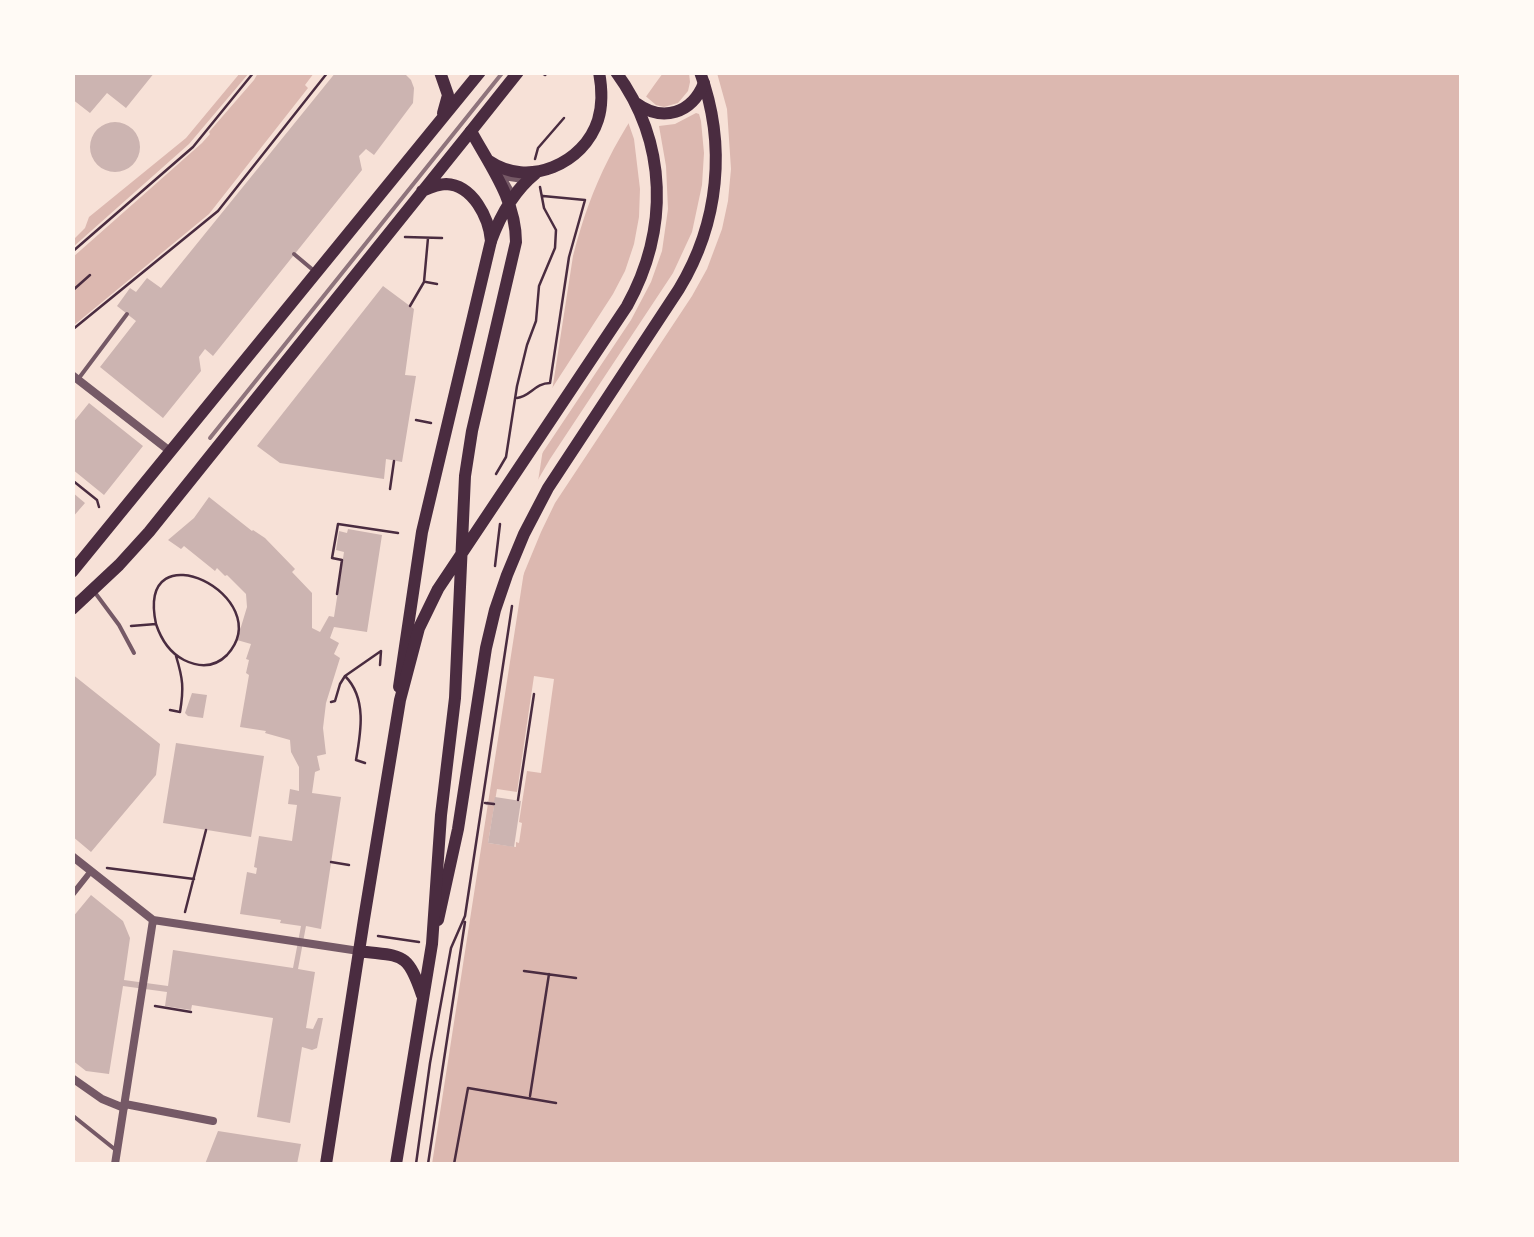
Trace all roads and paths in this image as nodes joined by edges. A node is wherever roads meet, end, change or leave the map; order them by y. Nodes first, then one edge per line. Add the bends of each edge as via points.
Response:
1 (254, 72) edge
2 (328, 72) edge
3 (440, 72) edge
4 (480, 72) edge
5 (518, 72) edge
6 (540, 72) edge
7 (548, 72) edge
8 (598, 72) edge
9 (616, 72) edge
10 (702, 78) edge
11 (634, 101) junction
12 (564, 118) dead end
13 (438, 124) junction
14 (471, 131) junction
15 (488, 160) junction
16 (537, 171) junction
17 (420, 192) junction
18 (542, 196) junction
19 (510, 204) junction
20 (405, 237) dead end
21 (428, 238) junction
22 (442, 238) dead end
23 (491, 241) junction
24 (72, 252) edge
25 (294, 254) dead end
26 (316, 273) junction
27 (90, 275) dead end
28 (424, 282) junction
29 (437, 284) dead end
30 (72, 291) edge
31 (410, 306) dead end
32 (127, 314) dead end
33 (72, 330) edge
34 (75, 377) edge
35 (515, 398) junction
36 (416, 420) dead end
37 (431, 423) dead end
38 (171, 452) junction
39 (394, 461) dead end
40 (495, 473) dead end
41 (72, 480) edge
42 (390, 489) dead end
43 (99, 507) dead end
44 (493, 518) junction
45 (398, 533) dead end
46 (72, 572) edge
47 (492, 578) dead end
48 (93, 591) junction
49 (337, 594) dead end
50 (512, 600) dead end
51 (72, 608) edge
52 (156, 624) junction
53 (131, 626) dead end
54 (134, 653) dead end
55 (175, 655) junction
56 (380, 665) dead end
57 (345, 676) junction
58 (534, 694) dead end
59 (331, 702) dead end
60 (170, 710) dead end
61 (395, 730) junction
62 (364, 763) dead end
63 (518, 800) dead end
64 (483, 802) junction
65 (494, 804) dead end
66 (206, 830) dead end
67 (72, 856) edge
68 (331, 862) dead end
69 (348, 864) dead end
70 (96, 870) junction
71 (194, 879) junction
72 (72, 895) edge
73 (185, 914) dead end
74 (465, 916) junction
75 (153, 920) junction
76 (369, 935) dead end
77 (427, 943) junction
78 (451, 948) junction
79 (462, 950) junction
80 (359, 951) junction
81 (524, 970) dead end
82 (549, 974) junction
83 (576, 978) dead end
84 (423, 997) junction
85 (154, 1006) dead end
86 (192, 1012) dead end
87 (72, 1078) edge
88 (529, 1099) junction
89 (556, 1103) dead end
90 (124, 1106) junction
91 (72, 1115) edge
92 (212, 1121) dead end
93 (117, 1151) junction
94 (115, 1164) edge
95 (326, 1164) edge
96 (396, 1164) edge
97 (416, 1164) edge
98 (428, 1164) edge
99 (454, 1164) edge

1 - 24 path via 192,147
2 - 33 path via 218,211
3 - 13 main road via 448,100
4 - 13 main road
5 - 14 main road
6 - 7 path
8 - 16 main road via 600,109 593,131 568,159
9 - 11 main road
10 - 11 main road via 691,104 676,112 654,113
10 - 77 main road via 716,162 699,252 548,488 507,574 478,692 458,829
11 - 44 main road via 656,176 652,246 627,306
12 - 16 path via 538,148
13 - 26 main road
14 - 15 main road
14 - 17 main road
15 - 16 main road via 510,171
15 - 19 main road
16 - 18 path
16 - 19 main road
17 - 23 main road via 444,184 466,192 483,214
17 - 48 main road via 149,532
18 - 35 path via 556,243 538,286
18 - 35 path via 585,200 569,257 550,383
19 - 23 main road
19 - 77 main road via 516,247 465,476 455,698
20 - 21 path
21 - 22 path
21 - 28 path
23 - 61 main road via 422,532
25 - 26 lane
26 - 38 main road
27 - 30 path
28 - 29 path
28 - 31 path
32 - 34 lane
34 - 38 street
35 - 40 path via 506,457
36 - 37 path
38 - 46 main road
39 - 42 path
41 - 43 path
44 - 47 path
44 - 61 main road via 434,595 419,628
45 - 49 path via 338,524 332,558 342,560
48 - 51 main road
48 - 54 lane
50 - 64 path
52 - 53 path
52 - 55 path
52 - 55 path via 156,594 179,574 208,582 231,606 238,632 230,652 209,666
55 - 60 path via 184,686 180,712
56 - 57 path via 382,651
57 - 59 path
57 - 62 path via 359,702 356,760
58 - 63 path
61 - 80 main road
64 - 65 path
64 - 74 path
66 - 71 path
67 - 70 street
68 - 69 path
70 - 71 path
70 - 72 street
70 - 75 street
71 - 73 path
74 - 78 path
74 - 79 path
75 - 80 street
75 - 90 street
76 - 77 path
77 - 84 main road
78 - 79 path
78 - 97 path
79 - 98 path
80 - 84 main road via 408,962
80 - 95 main road
81 - 82 path
82 - 83 path
82 - 88 path
84 - 96 main road
85 - 86 path
87 - 90 street via 102,1100
88 - 89 path
88 - 99 path via 468,1088
90 - 92 street
90 - 93 street
91 - 93 lane
93 - 94 street

